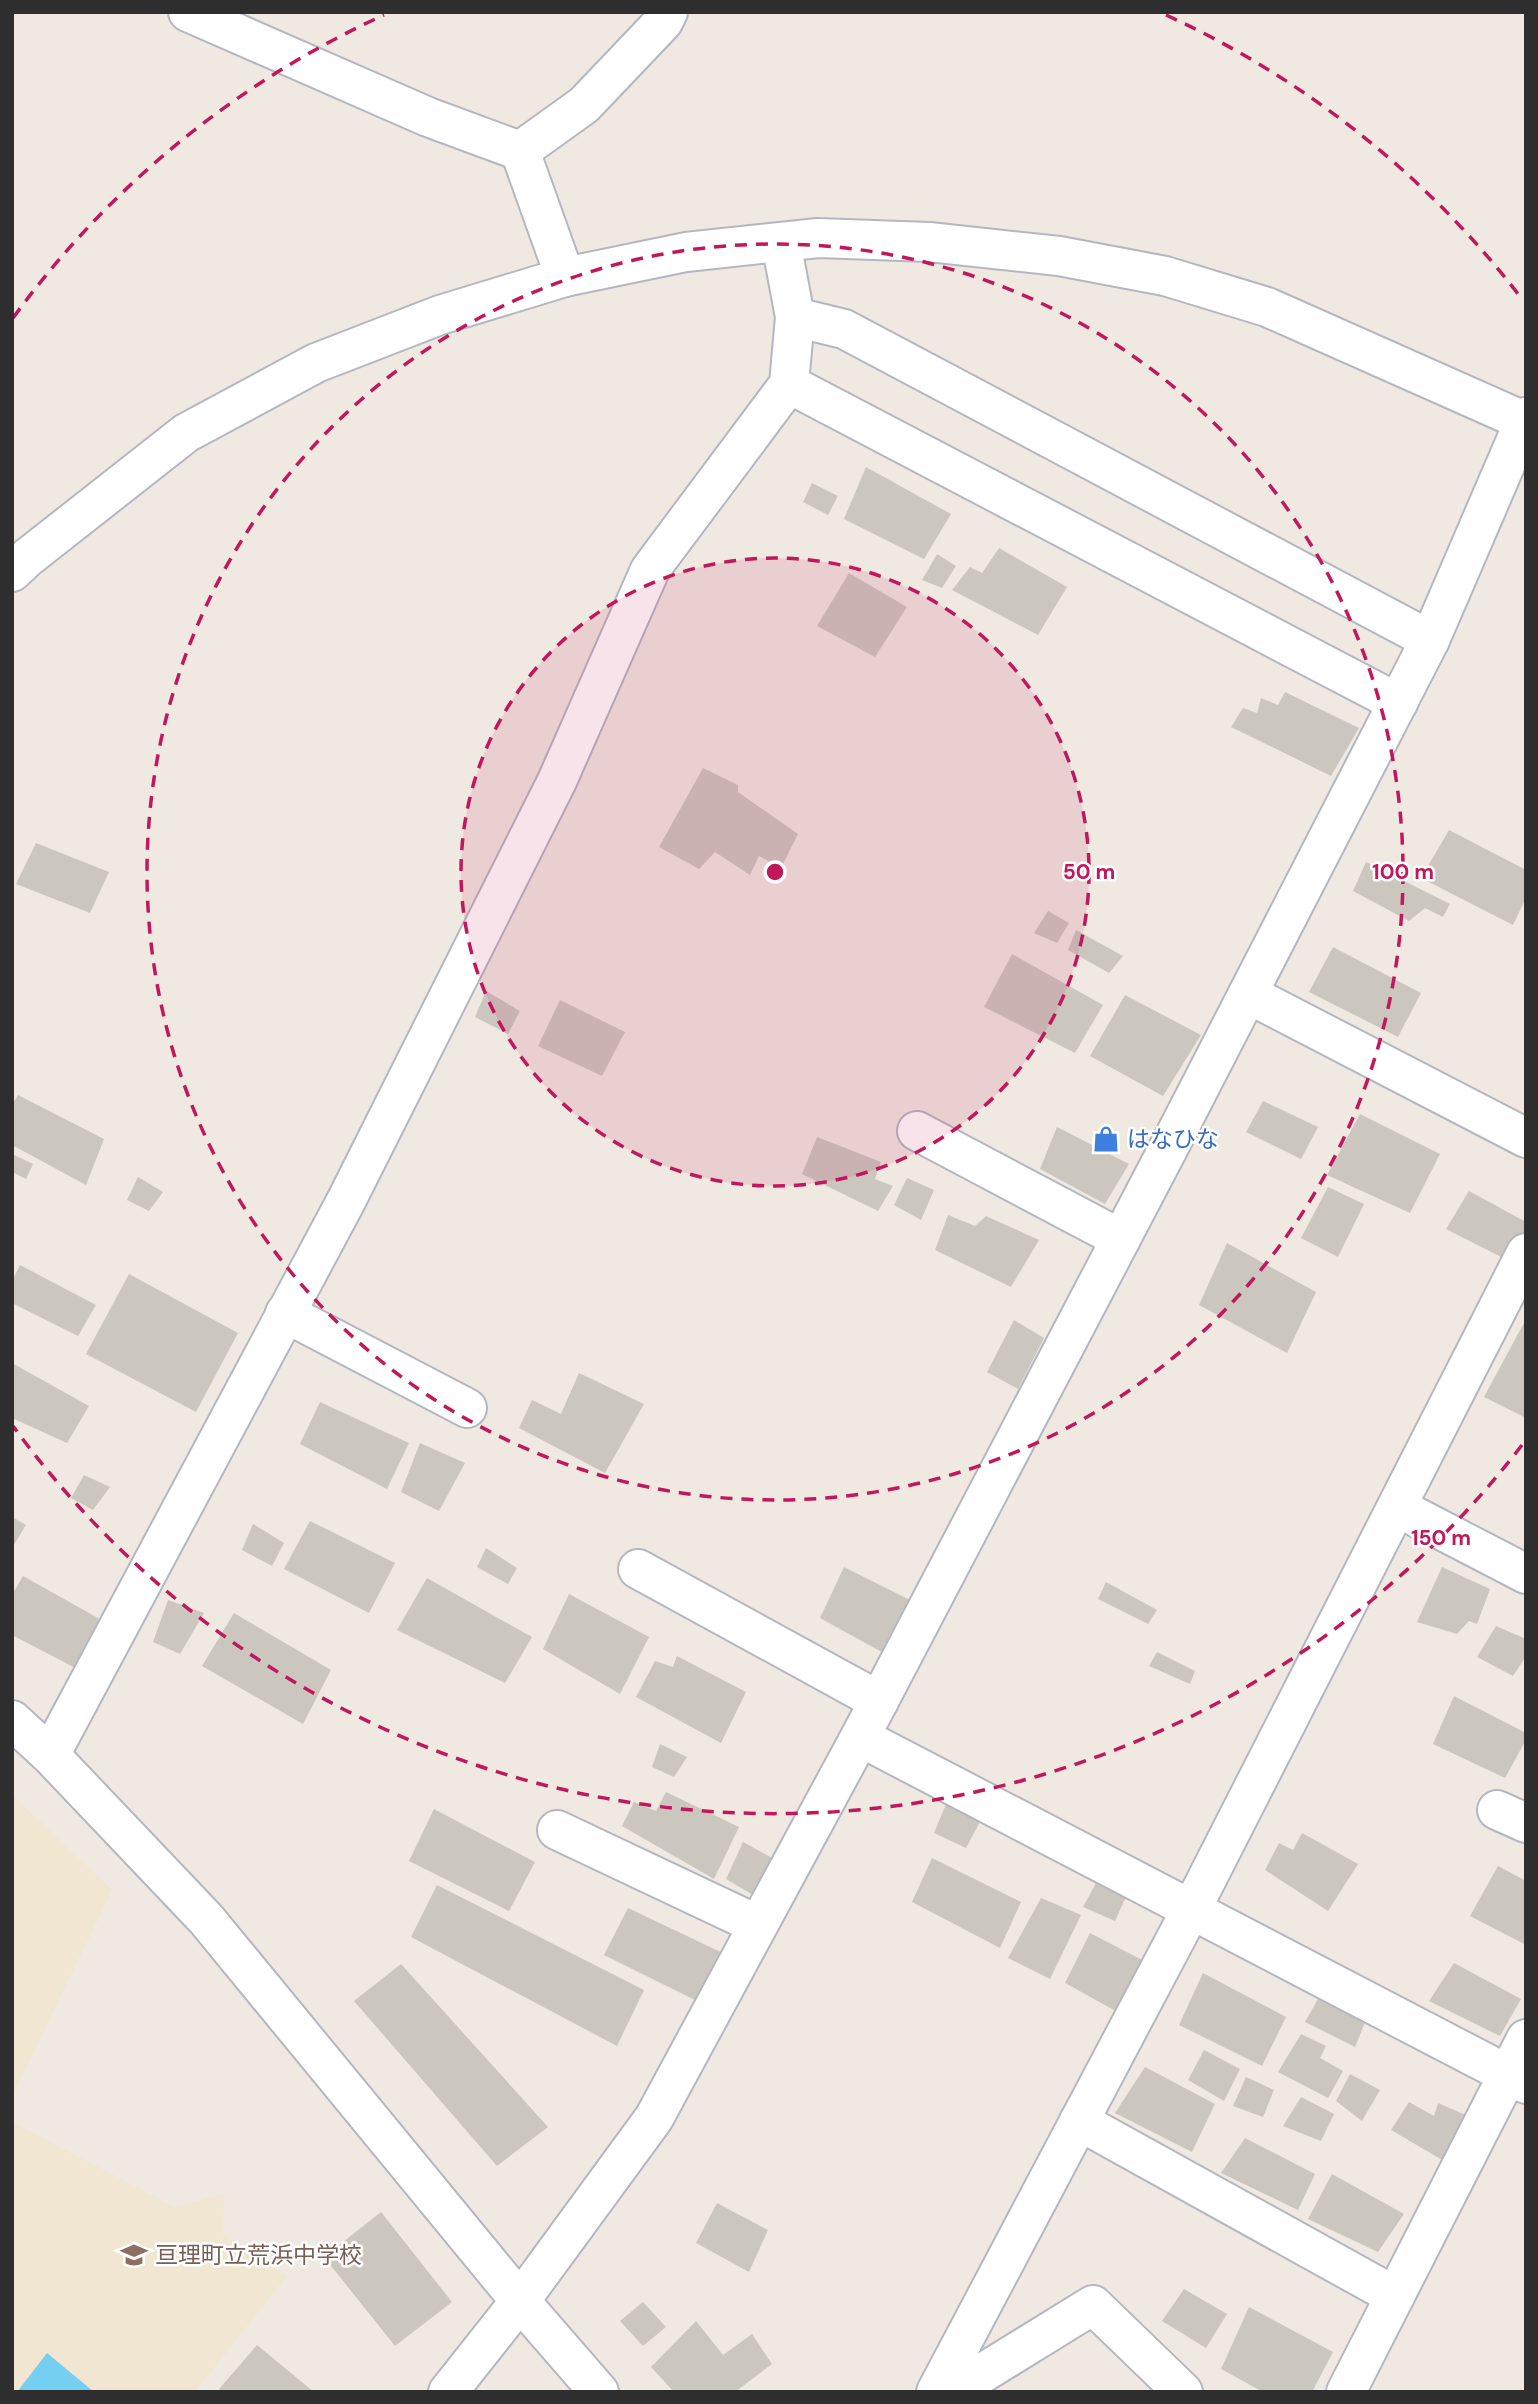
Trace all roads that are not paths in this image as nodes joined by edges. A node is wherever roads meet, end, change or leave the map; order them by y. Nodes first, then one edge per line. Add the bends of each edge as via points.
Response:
1 (188, 12) edge
2 (668, 12) edge
3 (520, 151) junction
4 (781, 242) junction
5 (565, 278) junction
6 (795, 317) junction
7 (789, 384) junction
8 (1525, 420) edge
9 (12, 572) edge
10 (1430, 640) junction
11 (1398, 704) junction
12 (1248, 994) junction
13 (917, 1131) dead end
14 (1526, 1138) edge
15 (1121, 1240) junction
16 (1526, 1253) edge
17 (285, 1314) junction
18 (467, 1408) dead end
19 (1397, 1507) junction
20 (638, 1569) dead end
21 (1526, 1574) edge
22 (879, 1701) junction
23 (12, 1720) edge
24 (860, 1737) junction
25 (50, 1755) junction
26 (557, 1830) dead end
27 (1192, 1908) junction
28 (758, 1925) junction
29 (1526, 2039) edge
30 (1517, 2079) edge
31 (1079, 2121) junction
32 (1395, 2296) junction
33 (520, 2301) junction
34 (448, 2392) edge
35 (599, 2392) edge
36 (936, 2392) edge
37 (952, 2392) edge
38 (1183, 2392) edge
39 (1346, 2392) edge

1 - 3 street via 428,117
2 - 3 street via 584,104
3 - 5 street
4 - 5 street via 687,253
4 - 6 street
4 - 8 street via 818,238 929,242 1059,256 1164,276 1267,307
5 - 9 street via 440,315 316,363 186,433
6 - 7 street
6 - 10 street via 844,329
7 - 11 street
7 - 17 street via 650,570 557,781
8 - 10 street
10 - 11 street
11 - 12 street
12 - 14 street
12 - 15 street
13 - 15 street
15 - 22 street
16 - 19 street
17 - 18 street
17 - 25 street
19 - 21 street
19 - 27 street
20 - 22 street
22 - 24 street
23 - 25 street
24 - 27 street
24 - 28 street
25 - 33 street via 206,1919
26 - 28 street
27 - 30 street
27 - 31 street
28 - 33 street via 654,2118
29 - 30 street
30 - 32 street
31 - 32 street
31 - 36 street
32 - 39 street
33 - 34 street
33 - 35 street
37 - 38 street via 1093,2305

